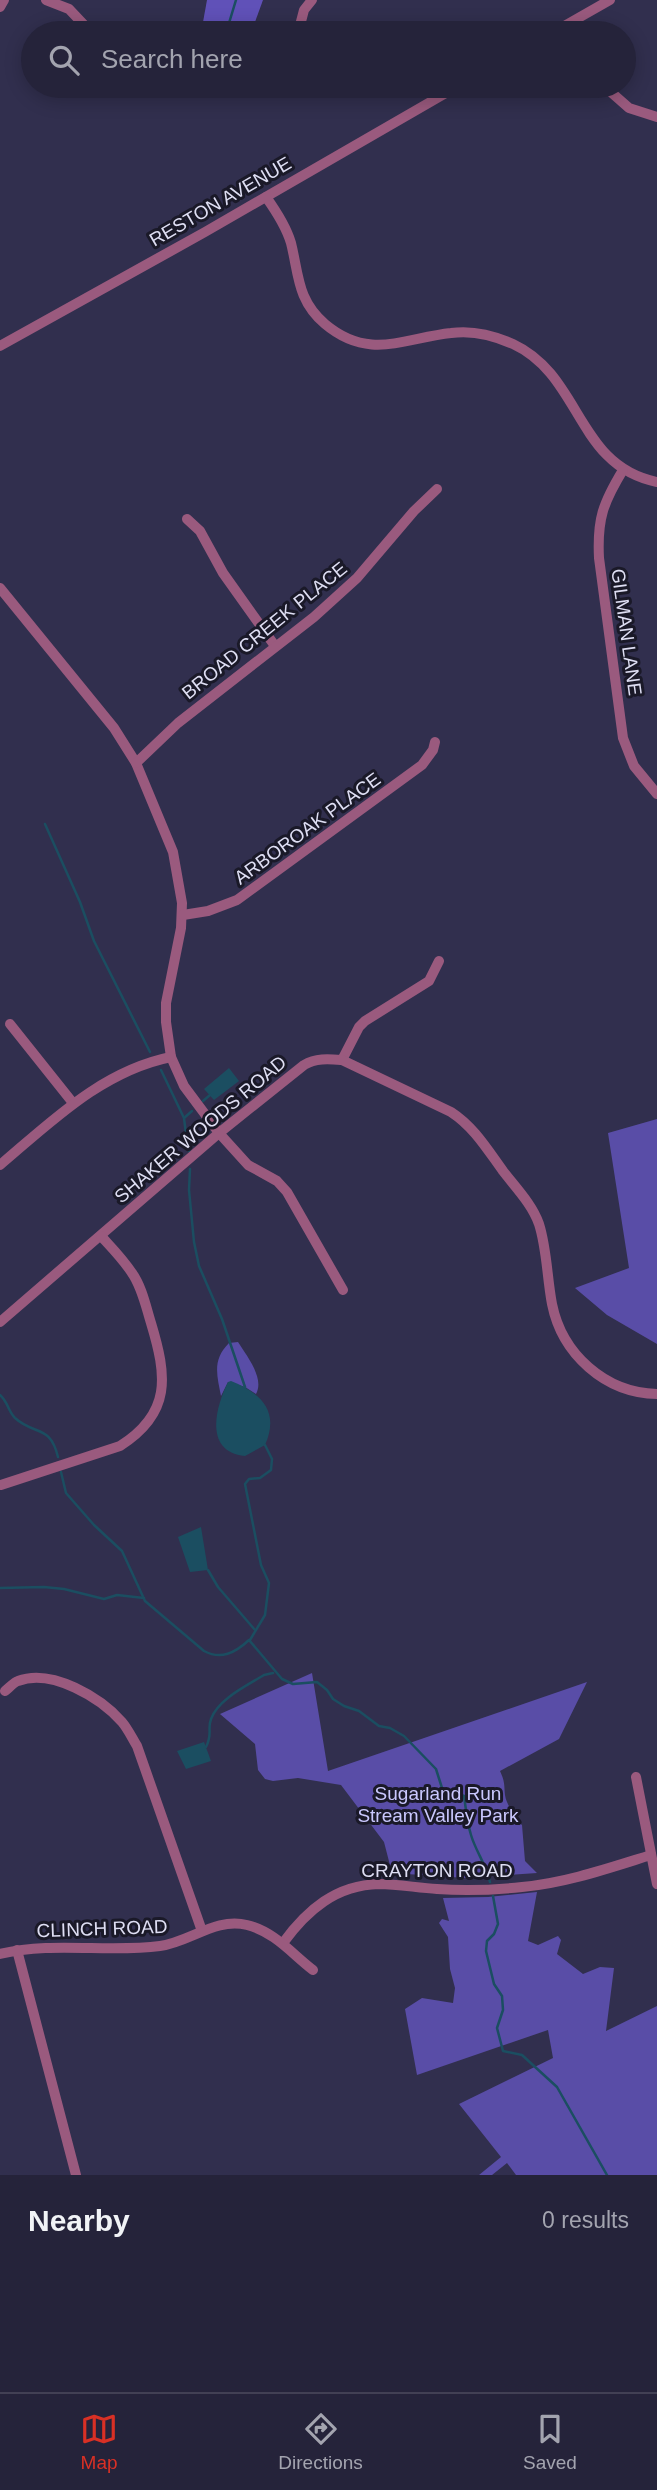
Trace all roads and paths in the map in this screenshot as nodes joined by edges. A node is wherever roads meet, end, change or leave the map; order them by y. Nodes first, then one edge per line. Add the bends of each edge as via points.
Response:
1 (4, 0) edge
2 (46, 0) edge
3 (312, 0) edge
4 (610, 0) edge
5 (0, 7) edge
6 (80, 21) edge
7 (301, 21) edge
8 (580, 21) edge
9 (437, 98) edge
10 (618, 98) edge
11 (657, 117) edge
12 (265, 197) junction
13 (0, 346) edge
14 (623, 470) junction
15 (657, 482) edge
16 (437, 489) dead end
17 (187, 519) dead end
18 (0, 588) edge
19 (275, 646) junction
20 (435, 742) dead end
21 (136, 763) junction
22 (657, 794) edge
23 (183, 915) junction
24 (439, 961) dead end
25 (10, 1024) dead end
26 (171, 1057) junction
27 (342, 1060) junction
28 (74, 1103) junction
29 (219, 1133) junction
30 (0, 1165) edge
31 (101, 1236) junction
32 (343, 1290) dead end
33 (0, 1322) edge
34 (657, 1394) edge
35 (1, 1485) edge
36 (5, 1691) dead end
37 (636, 1777) dead end
38 (651, 1855) junction
39 (657, 1884) edge
40 (202, 1931) junction
41 (283, 1943) junction
42 (17, 1950) junction
43 (0, 1954) edge
44 (313, 1970) dead end
45 (76, 2175) edge

1 - 5 street
2 - 6 street via 69,9
3 - 7 street
4 - 8 street
9 - 12 street, RESTON AVENUE
10 - 11 street via 629,108
12 - 13 street, RESTON AVENUE
12 - 14 street via 285,228 300,290 329,327 350,339 384,346 451,332 493,337 517,346 547,368 596,445
14 - 15 street
14 - 22 street, GILMAN LANE via 602,508 599,558 623,738 634,766
16 - 19 street, BROAD CREEK PLACE via 357,578
17 - 19 street via 200,531 222,573
18 - 21 street via 114,728
19 - 21 street, BROAD CREEK PLACE via 178,723
20 - 23 street, ARBOROAK PLACE via 422,765 249,892 223,907
21 - 23 street via 173,852
23 - 26 street via 166,1003
24 - 27 street via 429,981 359,1027
25 - 28 street
26 - 28 street via 112,1077
26 - 29 street via 195,1103
27 - 29 street, SHAKER WOODS ROAD via 312,1060
27 - 34 street, SHAKER WOODS ROAD via 467,1123 534,1212 542,1233 553,1307 573,1351 605,1380
28 - 30 street
29 - 31 street, SHAKER WOODS ROAD
29 - 32 street via 244,1162 284,1188
31 - 33 street, SHAKER WOODS ROAD
31 - 35 street via 134,1275 161,1355 163,1377 155,1411 135,1437 120,1446
36 - 40 street via 17,1681 37,1678 63,1684 85,1692 124,1724 137,1746
37 - 38 street
38 - 39 street
38 - 41 street, CRAYTON ROAD via 525,1887 478,1890 379,1884 347,1890 305,1915
40 - 41 street, CLINCH ROAD via 245,1924
40 - 42 street, CLINCH ROAD via 160,1946
41 - 44 street, CLINCH ROAD
42 - 43 street, CLINCH ROAD
42 - 45 street

